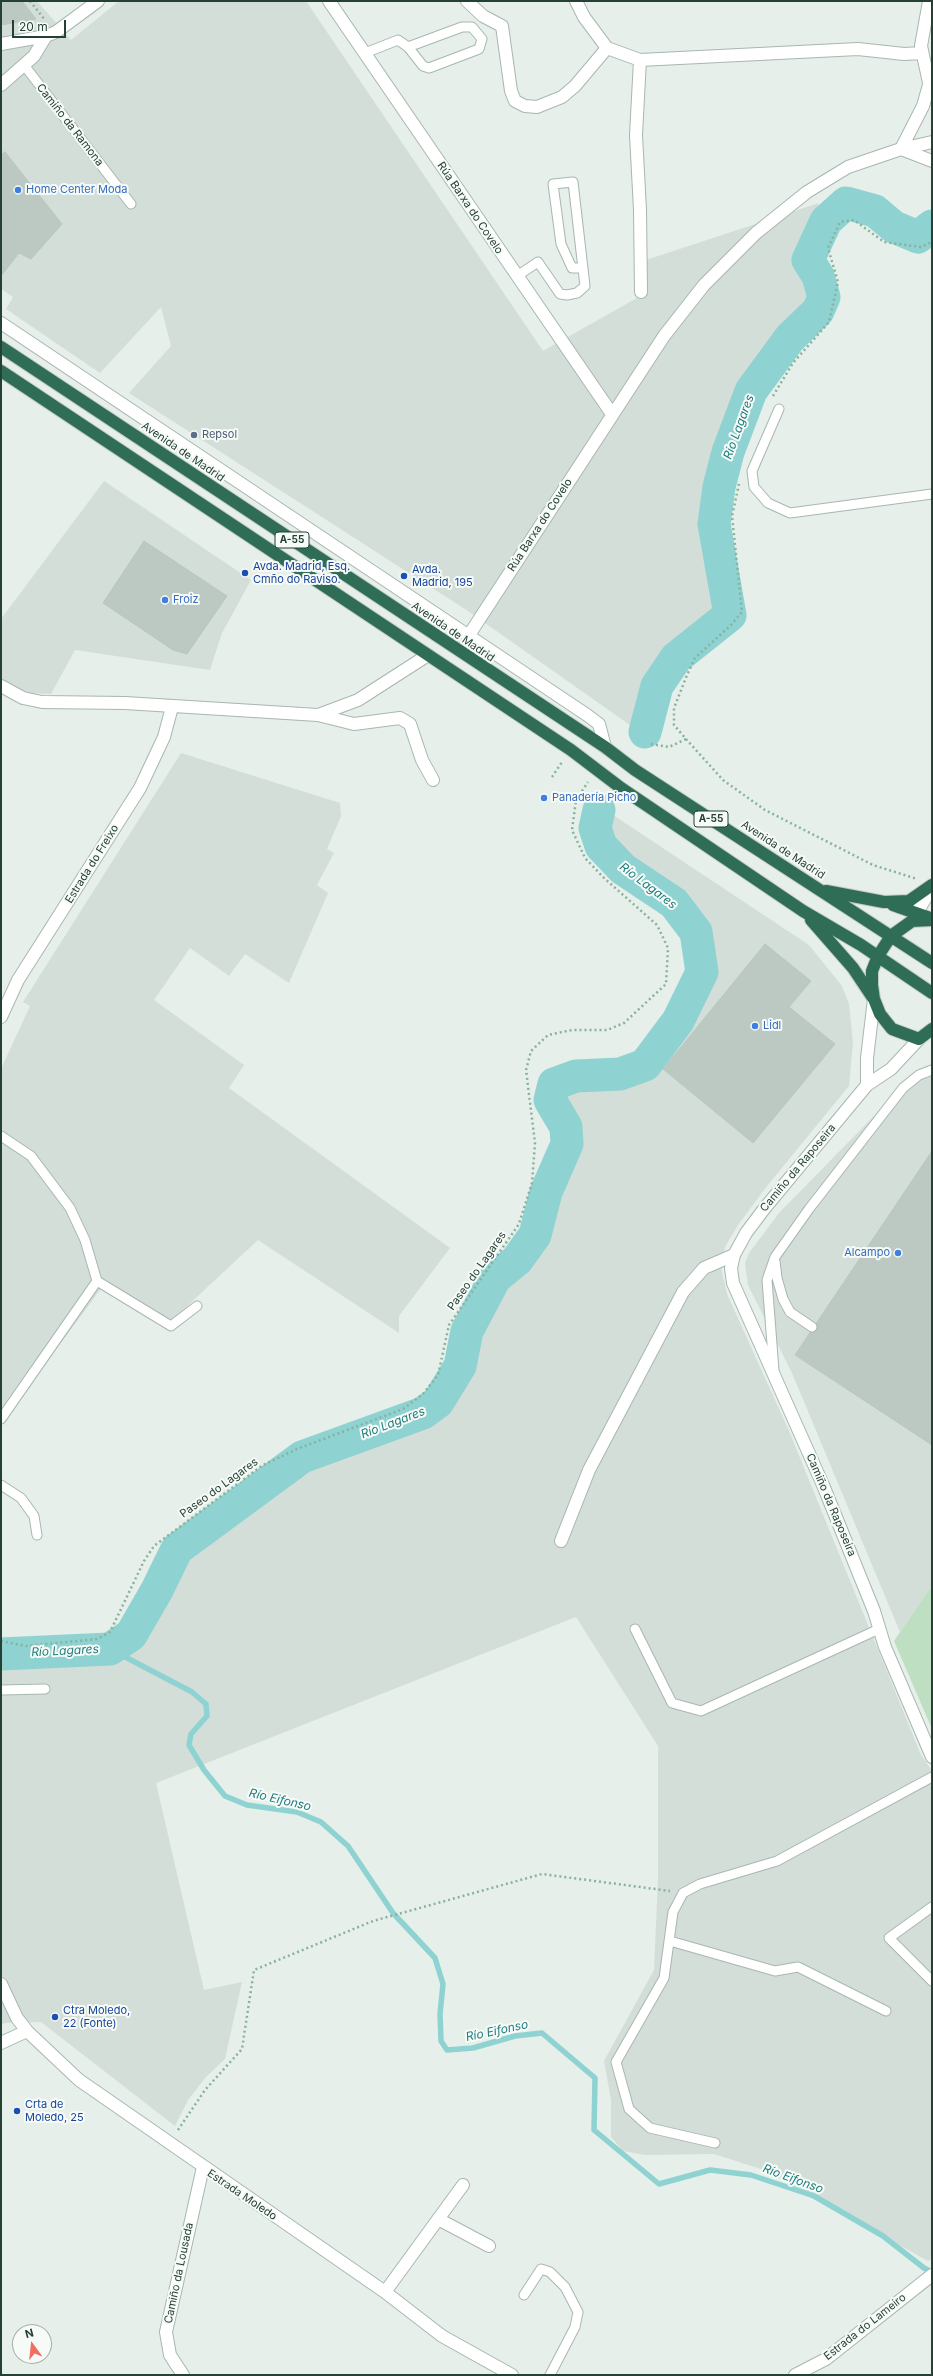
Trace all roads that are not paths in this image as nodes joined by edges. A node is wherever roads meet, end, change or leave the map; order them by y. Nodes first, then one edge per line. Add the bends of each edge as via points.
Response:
1 (98, 1) edge
2 (329, 1) edge
3 (467, 1) edge
4 (576, 1) edge
5 (929, 1) edge
6 (928, 28) edge
7 (46, 36) junction
8 (1, 44) edge
9 (408, 47) junction
10 (607, 48) junction
11 (365, 53) junction
12 (922, 53) junction
13 (640, 60) junction
14 (24, 65) junction
15 (1, 84) edge
16 (929, 85) junction
17 (932, 97) edge
18 (932, 142) edge
19 (901, 149) junction
20 (932, 161) edge
21 (131, 204) dead end
22 (583, 268) junction
23 (518, 276) junction
24 (641, 292) dead end
25 (1, 323) edge
26 (1, 347) edge
27 (1, 371) edge
28 (779, 409) dead end
29 (612, 414) junction
30 (932, 494) edge
31 (469, 635) junction
32 (428, 655) junction
33 (1, 686) edge
34 (172, 707) junction
35 (318, 715) junction
36 (605, 747) junction
37 (433, 780) dead end
38 (932, 886) edge
39 (819, 890) junction
40 (884, 902) junction
41 (804, 911) junction
42 (914, 917) junction
43 (932, 920) edge
44 (891, 936) junction
45 (878, 956) junction
46 (932, 963) edge
47 (932, 993) edge
48 (874, 999) junction
49 (1, 1017) edge
50 (932, 1029) edge
51 (919, 1039) junction
52 (932, 1042) edge
53 (932, 1070) edge
54 (867, 1085) junction
55 (1, 1136) edge
56 (734, 1254) junction
57 (775, 1257) junction
58 (97, 1282) junction
59 (197, 1306) dead end
60 (812, 1327) dead end
61 (775, 1373) junction
62 (1, 1419) edge
63 (1, 1485) edge
64 (36, 1535) dead end
65 (561, 1541) dead end
66 (635, 1629) dead end
67 (879, 1629) junction
68 (45, 1689) dead end
69 (1, 1690) edge
70 (932, 1757) edge
71 (932, 1777) edge
72 (932, 1907) edge
73 (670, 1941) junction
74 (932, 1981) edge
75 (1, 1984) edge
76 (886, 2011) dead end
77 (27, 2032) junction
78 (1, 2043) edge
79 (715, 2144) dead end
80 (203, 2167) junction
81 (463, 2185) dead end
82 (438, 2219) junction
83 (489, 2246) dead end
84 (932, 2275) edge
85 (385, 2292) junction
86 (524, 2295) dead end
87 (184, 2375) edge
88 (512, 2375) edge
89 (550, 2375) edge
90 (795, 2375) edge

1 - 7 street via 66,26
2 - 11 street, Rúa Barxa do Covelo
3 - 10 street via 483,16 502,26 511,91 515,101 525,106 537,107 562,97
4 - 10 street via 584,17
5 - 6 street
6 - 12 street
7 - 8 street
7 - 14 street via 34,56
9 - 9 lane via 423,66 429,68 479,49 482,39 472,27 462,27
9 - 11 lane via 398,40
10 - 13 street
11 - 23 street, Rúa Barxa do Covelo
12 - 13 street via 904,54 858,49
12 - 16 street
13 - 24 street via 636,135
14 - 15 street
14 - 21 lane, Camiño da Ramona
16 - 17 street
16 - 19 street via 923,106
18 - 19 street, Rúa Barxa do Covelo
19 - 20 street
19 - 29 street, Rúa Barxa do Covelo via 848,167 807,192 756,233 704,285 664,336
22 - 22 lane via 573,182 553,184 561,244 572,268
22 - 23 lane via 585,286 567,295 560,294 538,262
23 - 29 street, Rúa Barxa do Covelo
25 - 31 street
26 - 36 highway, Avenida de Madrid / A-55
27 - 32 highway, A-55
28 - 30 lane via 752,471 754,487 768,503 790,513
29 - 31 street, Rúa Barxa do Covelo
31 - 36 street via 599,724
32 - 35 street via 358,700
32 - 41 highway, A-55
33 - 34 street via 23,698 42,702 125,703
34 - 35 street
34 - 49 street, Estrada do Freixo via 164,737 140,788 18,980
35 - 37 street via 354,724 400,718 410,724 422,760
36 - 39 highway, Avenida de Madrid / A-55 via 635,770
38 - 40 highway via 909,901
38 - 42 street
39 - 40 highway
39 - 44 highway, Avenida de Madrid / A-55
40 - 42 highway
41 - 45 highway, A-55
41 - 48 highway via 853,968
42 - 43 highway
42 - 44 highway
44 - 45 highway
44 - 46 highway, A-55
45 - 47 highway, A-55
45 - 48 highway via 872,971
48 - 51 highway via 880,1014 892,1029
48 - 54 street via 867,1058
50 - 51 highway
51 - 52 highway
51 - 54 street, Camiño da Raposeira via 891,1069
53 - 57 lane via 919,1075 903,1088
54 - 56 street, Camiño da Raposeira via 764,1209
55 - 58 lane via 31,1156 70,1208 85,1240
56 - 61 street, Camiño da Raposeira via 731,1268 733,1283
56 - 65 street via 704,1268 683,1292 589,1470
57 - 60 lane via 783,1299 790,1312
57 - 61 lane via 767,1280
58 - 59 lane via 171,1326
58 - 62 lane
61 - 67 street, Camiño da Raposeira via 823,1485
63 - 64 lane via 21,1498 34,1516
66 - 67 lane via 672,1703 701,1711
67 - 70 street, Camiño da Raposeira
68 - 69 lane
71 - 73 lane via 777,1860 700,1884 683,1893 673,1912
72 - 74 lane via 889,1938
73 - 76 lane via 775,1971 798,1966
73 - 79 lane via 664,1978 616,2062 629,2109 650,2128
75 - 77 street, Estrada Moledo via 17,2018
77 - 78 street
77 - 80 street, Estrada Moledo via 80,2080
80 - 85 street, Estrada Moledo
80 - 87 street, Camiño da Lousada via 166,2332 170,2355
81 - 82 street
82 - 83 street
82 - 85 street
84 - 90 street, Estrada do Lameiro via 826,2359
85 - 88 street, Estrada Moledo via 442,2336
86 - 89 lane via 541,2269 550,2272 565,2287 578,2312 575,2327

